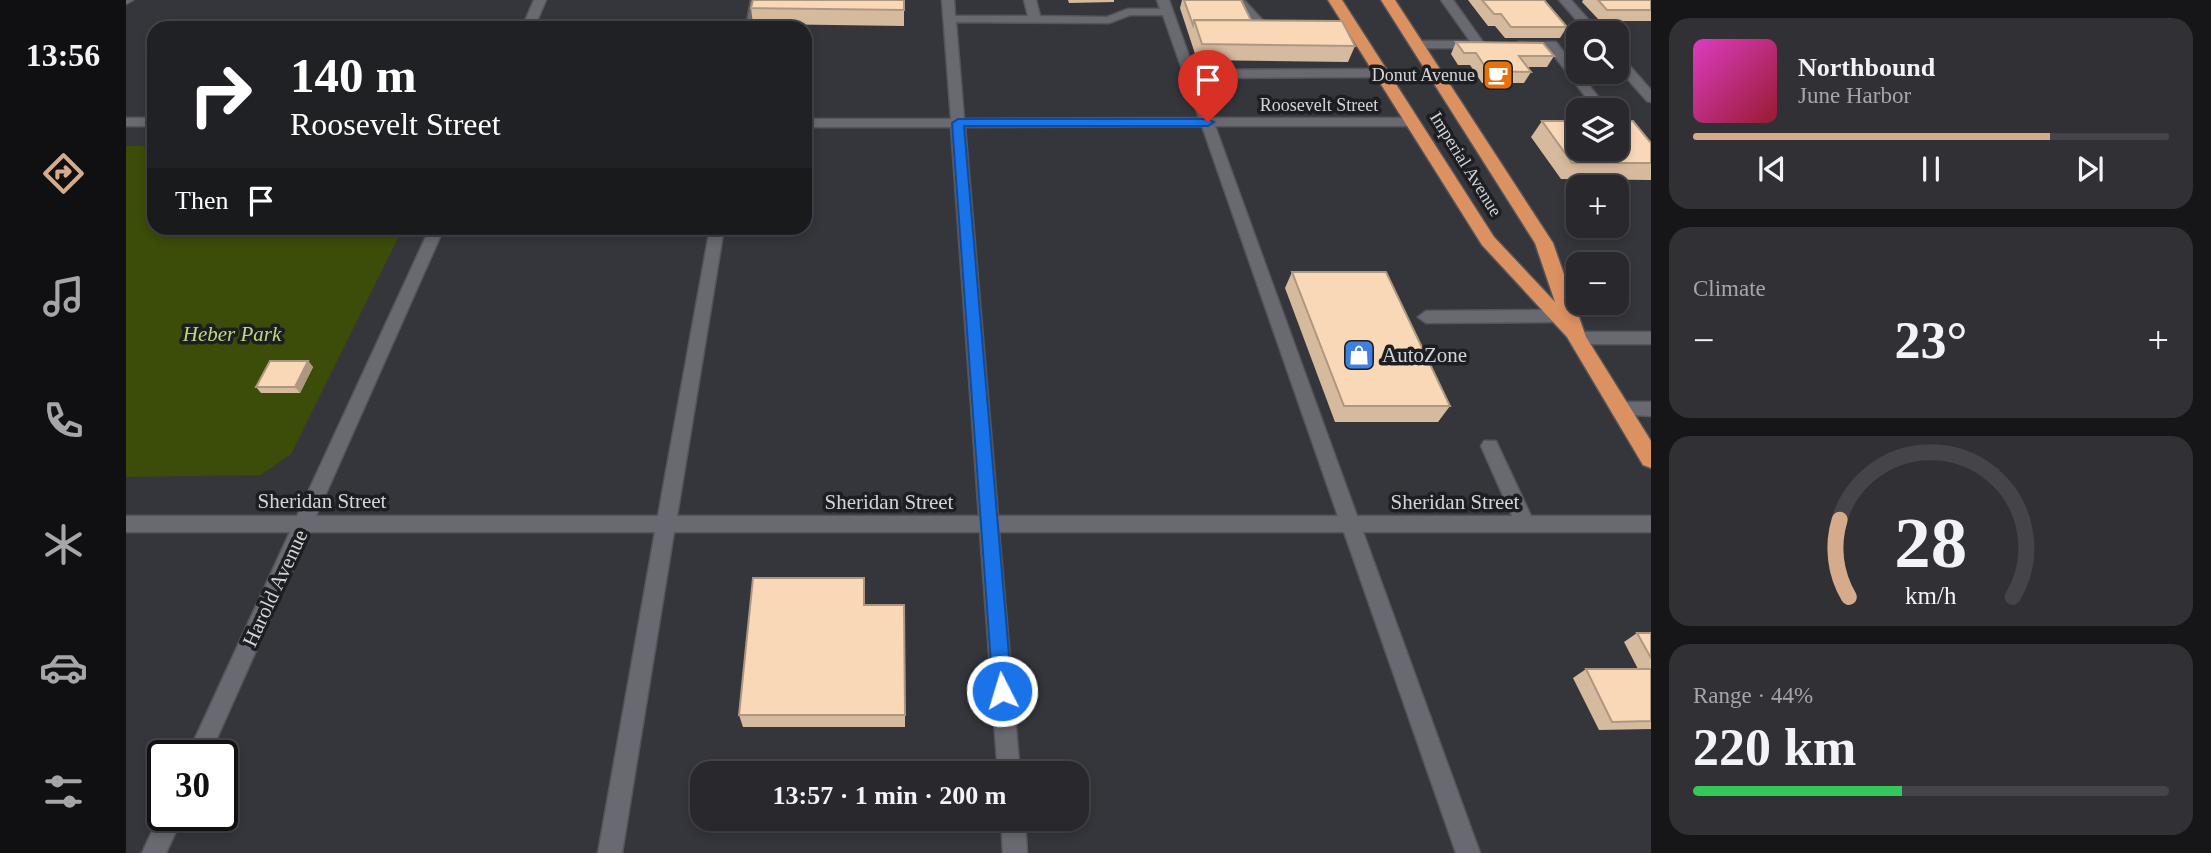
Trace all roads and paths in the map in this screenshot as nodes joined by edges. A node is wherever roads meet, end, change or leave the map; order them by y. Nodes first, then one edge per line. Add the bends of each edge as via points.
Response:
1 (540, 0) edge
2 (757, 0) edge
3 (948, 0) edge
4 (1030, 0) edge
5 (1238, 0) edge
6 (1335, 0) edge
7 (1388, 0) edge
8 (1447, 0) edge
9 (1565, 0) edge
10 (1165, 6) edge
11 (949, 19) junction
12 (1035, 19) junction
13 (530, 21) edge
14 (753, 21) edge
15 (1583, 21) edge
16 (1290, 30) edge
17 (1417, 44) junction
18 (1491, 45) junction
19 (1381, 73) junction
20 (1629, 73) edge
21 (1189, 74) junction
22 (1593, 98) edge
23 (1651, 98) edge
24 (126, 122) edge
25 (147, 122) edge
26 (1208, 122) junction
27 (1413, 122) junction
28 (812, 123) edge
29 (958, 123) junction
30 (434, 235) edge
31 (716, 235) edge
32 (1557, 316) junction
33 (1426, 317) dead end
34 (1577, 338) junction
35 (1651, 338) edge
36 (1620, 409) junction
37 (1651, 409) edge
38 (1490, 446) dead end
39 (1651, 459) edge
40 (126, 524) edge
41 (304, 524) junction
42 (1651, 524) edge
43 (667, 525) junction
44 (989, 525) junction
45 (1351, 525) junction
46 (1526, 525) junction
47 (205, 740) edge
48 (1008, 761) edge
49 (164, 831) edge
50 (1014, 831) edge
51 (154, 853) edge
52 (610, 853) edge
53 (1015, 853) edge
54 (1468, 853) edge

1 - 13 street
2 - 14 street
3 - 11 street
4 - 12 street
5 - 16 street via 1264,29
6 - 19 highway, Imperial Avenue via 1348,31
7 - 17 highway, Imperial Avenue
8 - 18 street
9 - 15 street
10 - 12 street via 1108,20
10 - 21 street
11 - 12 street
11 - 29 street
17 - 18 street
17 - 34 highway, Imperial Avenue via 1544,243
18 - 22 street via 1552,45
19 - 21 street
19 - 27 highway, Imperial Avenue
20 - 23 street
21 - 26 street
24 - 25 street
26 - 27 street, Roosevelt Street
26 - 29 street, Roosevelt Street
26 - 45 street
27 - 32 highway, Imperial Avenue via 1488,241
28 - 29 street, Roosevelt Street
29 - 44 street
30 - 41 street, Harold Avenue
31 - 43 street
32 - 33 street
32 - 34 highway, Imperial Avenue
34 - 35 street
34 - 36 highway, Imperial Avenue
36 - 37 street
36 - 39 highway, Imperial Avenue
38 - 46 street
40 - 41 street, Sheridan Street
41 - 43 street, Sheridan Street
41 - 47 street, Harold Avenue
42 - 46 street, Sheridan Street
43 - 44 street, Sheridan Street
43 - 52 street
44 - 45 street, Sheridan Street
44 - 48 street
45 - 46 street, Sheridan Street
45 - 54 street
49 - 51 street
50 - 53 street

